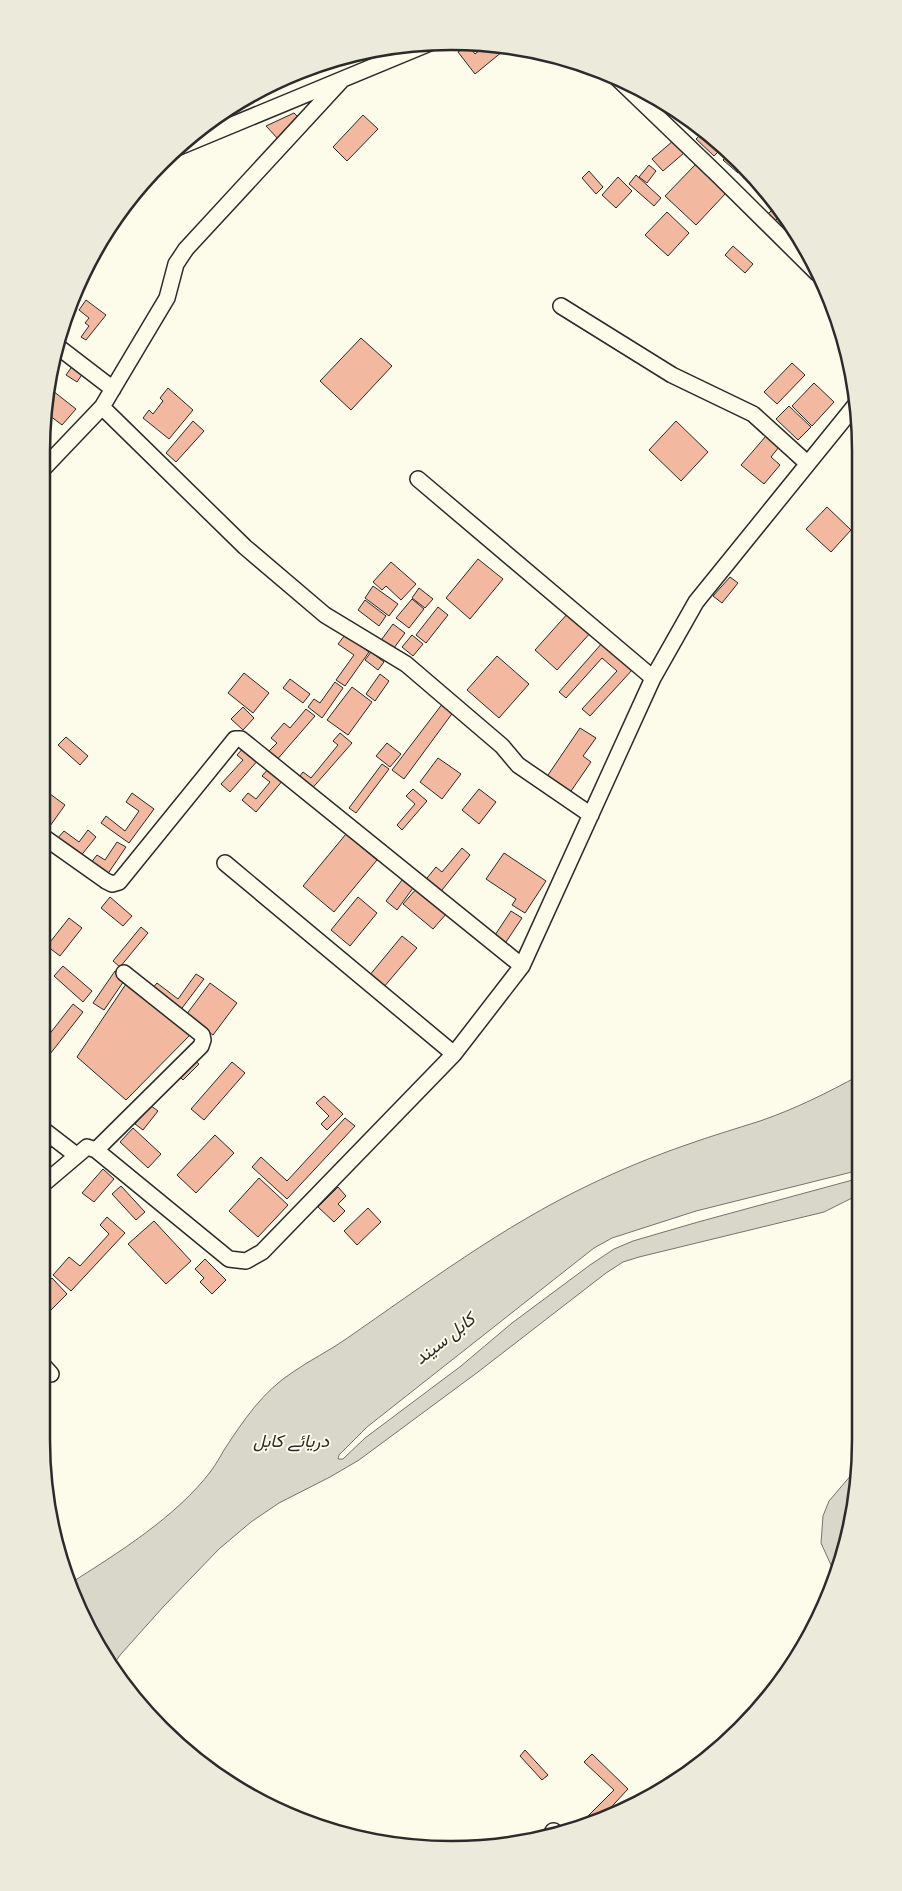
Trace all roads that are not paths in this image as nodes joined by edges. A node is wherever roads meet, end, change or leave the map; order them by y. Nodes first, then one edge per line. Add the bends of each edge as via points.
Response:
1 (408, 52) edge
2 (342, 80) junction
3 (634, 94) edge
4 (203, 136) edge
5 (801, 256) edge
6 (561, 306) dead end
7 (63, 351) edge
8 (113, 389) junction
9 (102, 407) junction
10 (850, 411) edge
11 (50, 462) edge
12 (807, 463) junction
13 (418, 479) dead end
14 (654, 678) junction
15 (591, 815) junction
16 (50, 842) edge
17 (225, 863) dead end
18 (522, 966) junction
19 (124, 973) dead end
20 (454, 1054) junction
21 (50, 1135) edge
22 (96, 1150) junction
23 (76, 1155) junction
24 (50, 1178) edge

1 - 2 street
2 - 4 street
2 - 8 street via 186,249 176,264 168,298
3 - 5 street
6 - 12 street via 672,375 753,414
7 - 8 street
8 - 9 street
9 - 11 street
9 - 15 street via 245,548 324,615 406,664 502,746 518,765
10 - 12 street
12 - 14 street via 696,602
13 - 14 street
14 - 15 street
15 - 18 street
16 - 18 street via 106,881 112,884 119,882 235,739 241,739
17 - 20 street
18 - 20 street
19 - 22 street via 202,1035 203,1040 201,1046
20 - 22 street via 262,1252 246,1260 229,1258
21 - 23 street
22 - 23 street via 87,1147
23 - 24 street

